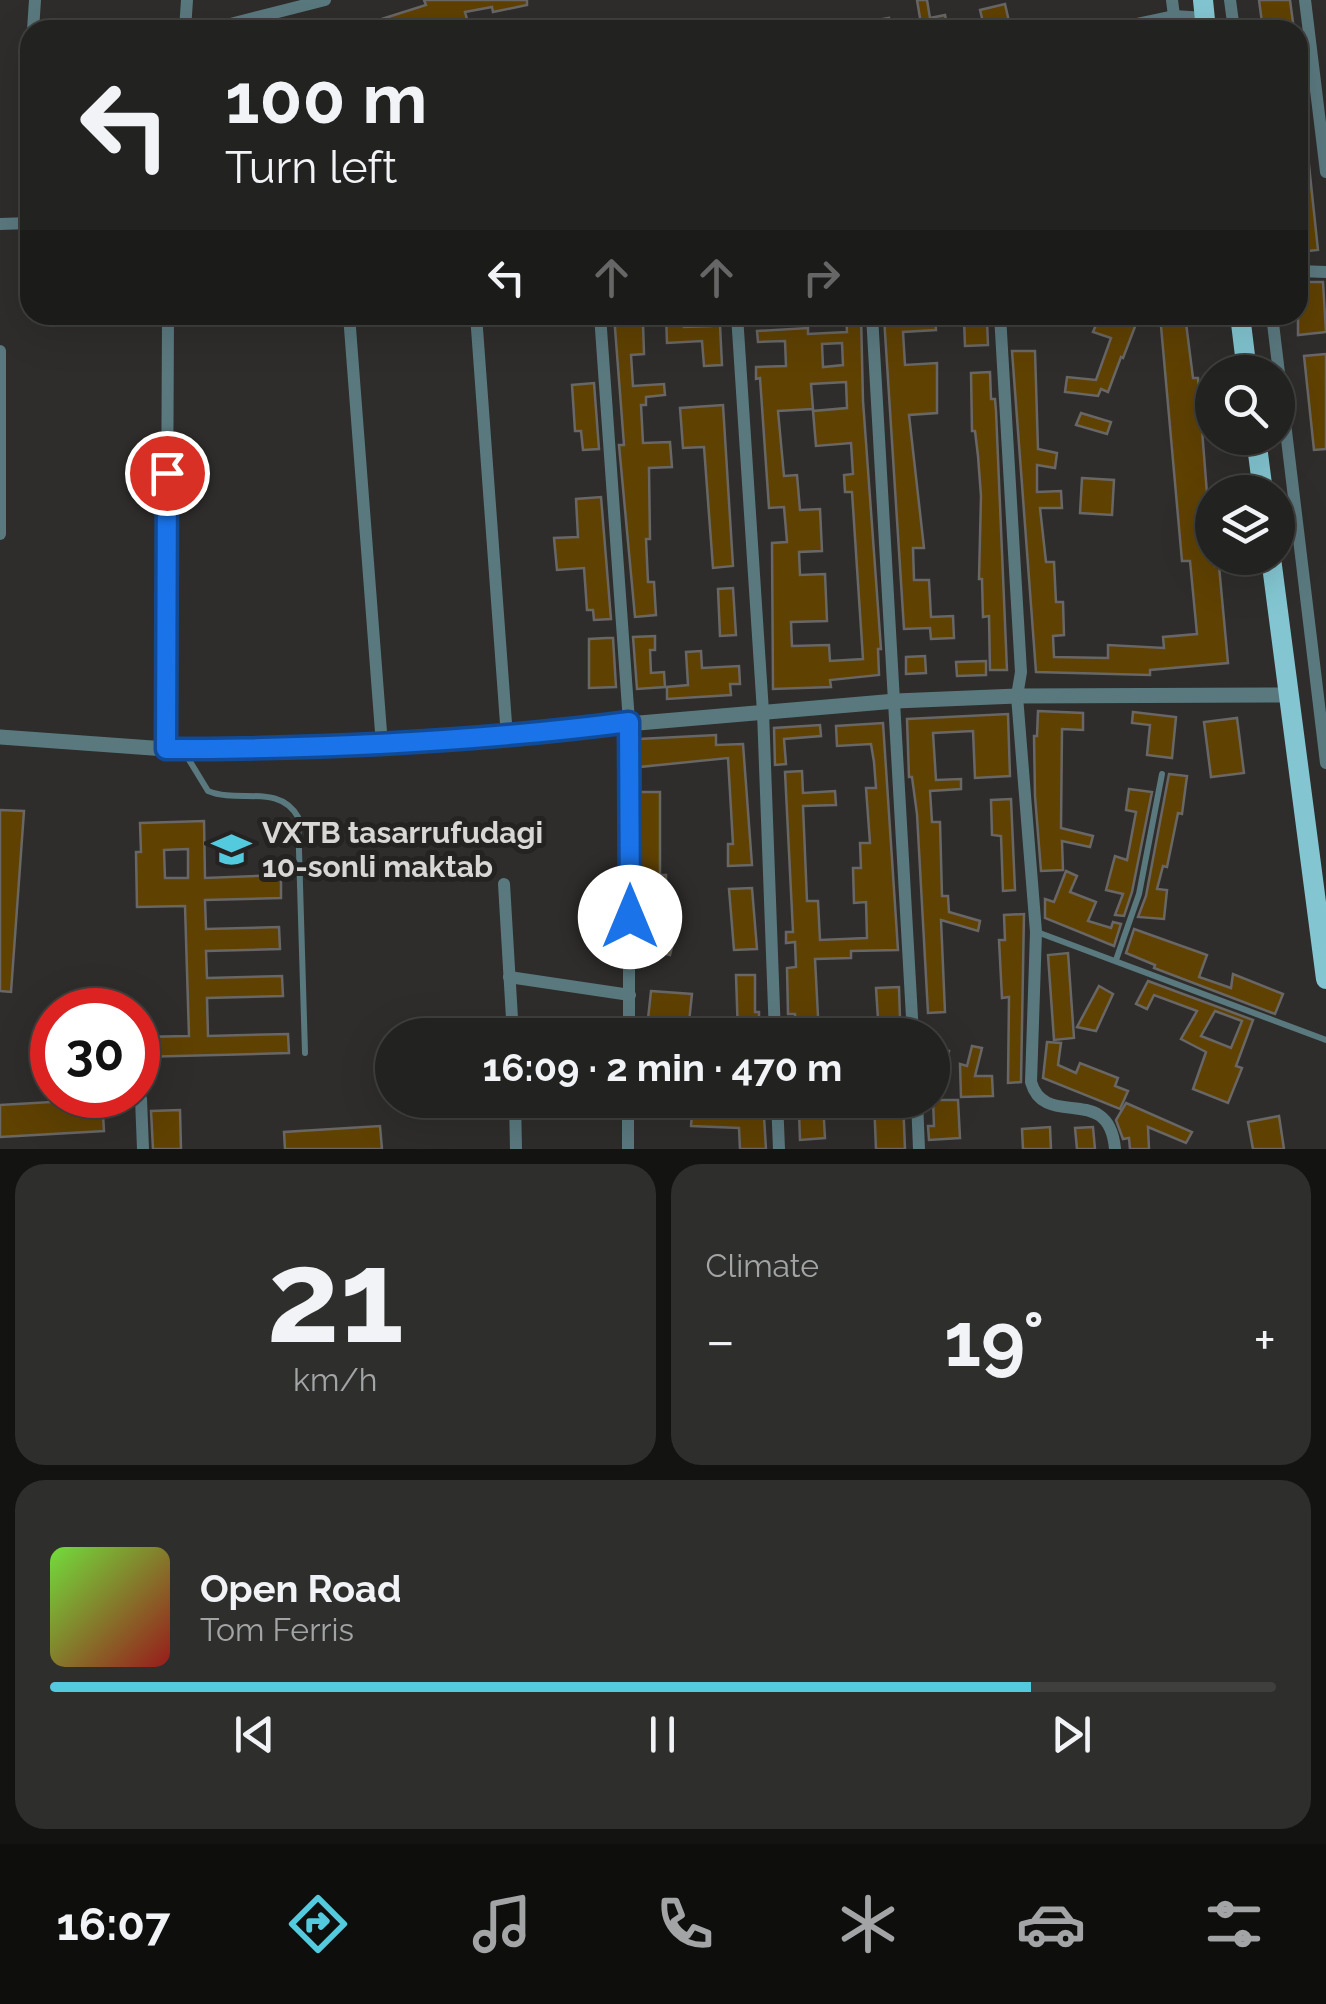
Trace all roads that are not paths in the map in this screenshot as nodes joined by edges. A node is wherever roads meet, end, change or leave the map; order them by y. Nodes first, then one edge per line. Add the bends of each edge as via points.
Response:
1 (325, 0) edge
2 (1172, 0) edge
3 (1174, 16) junction
4 (1204, 16) edge
5 (246, 20) edge
6 (1155, 20) edge
7 (1308, 31) edge
8 (1326, 172) edge
9 (168, 325) edge
10 (350, 325) edge
11 (477, 325) edge
12 (601, 325) edge
13 (738, 325) edge
14 (873, 325) edge
15 (1001, 325) edge
16 (1241, 325) edge
17 (1273, 325) edge
18 (0, 352) edge
19 (1246, 355) edge
20 (0, 534) edge
21 (1274, 575) edge
22 (1289, 695) junction
23 (1018, 696) junction
24 (896, 701) junction
25 (763, 712) junction
26 (629, 722) junction
27 (0, 737) edge
28 (507, 737) junction
29 (382, 746) junction
30 (174, 749) junction
31 (1326, 763) edge
32 (1162, 774) dead end
33 (504, 884) dead end
34 (1036, 932) junction
35 (1116, 960) junction
36 (510, 976) junction
37 (1326, 980) edge
38 (630, 996) junction
39 (511, 1018) edge
40 (629, 1018) edge
41 (774, 1018) edge
42 (912, 1018) edge
43 (1326, 1040) edge
44 (305, 1053) dead end
45 (142, 1118) edge
46 (515, 1118) edge
47 (628, 1118) edge
48 (778, 1118) edge
49 (917, 1118) edge
50 (143, 1149) edge
51 (516, 1149) edge
52 (628, 1149) edge
53 (779, 1149) edge
54 (919, 1149) edge
55 (1115, 1149) edge

1 - 5 street
2 - 3 street
3 - 4 street
3 - 6 street
7 - 8 street
9 - 30 street
10 - 29 street
11 - 28 street
12 - 26 street
13 - 25 street
14 - 24 street
15 - 23 street
16 - 19 main road
17 - 31 street
18 - 20 street
21 - 22 main road
22 - 23 street
22 - 37 main road
23 - 24 street
23 - 34 street
24 - 25 street
24 - 42 street
25 - 26 street
25 - 41 street
26 - 28 street
26 - 38 street
27 - 30 street
28 - 29 street
29 - 30 street
30 - 44 lane via 208,791 281,798 298,816
32 - 35 lane via 1139,894
33 - 36 street
34 - 35 lane
34 - 55 street via 1034,1094 1108,1119
35 - 43 lane
36 - 38 street
36 - 39 street
38 - 40 street
45 - 50 street
46 - 51 street
47 - 52 street
48 - 53 street
49 - 54 street

